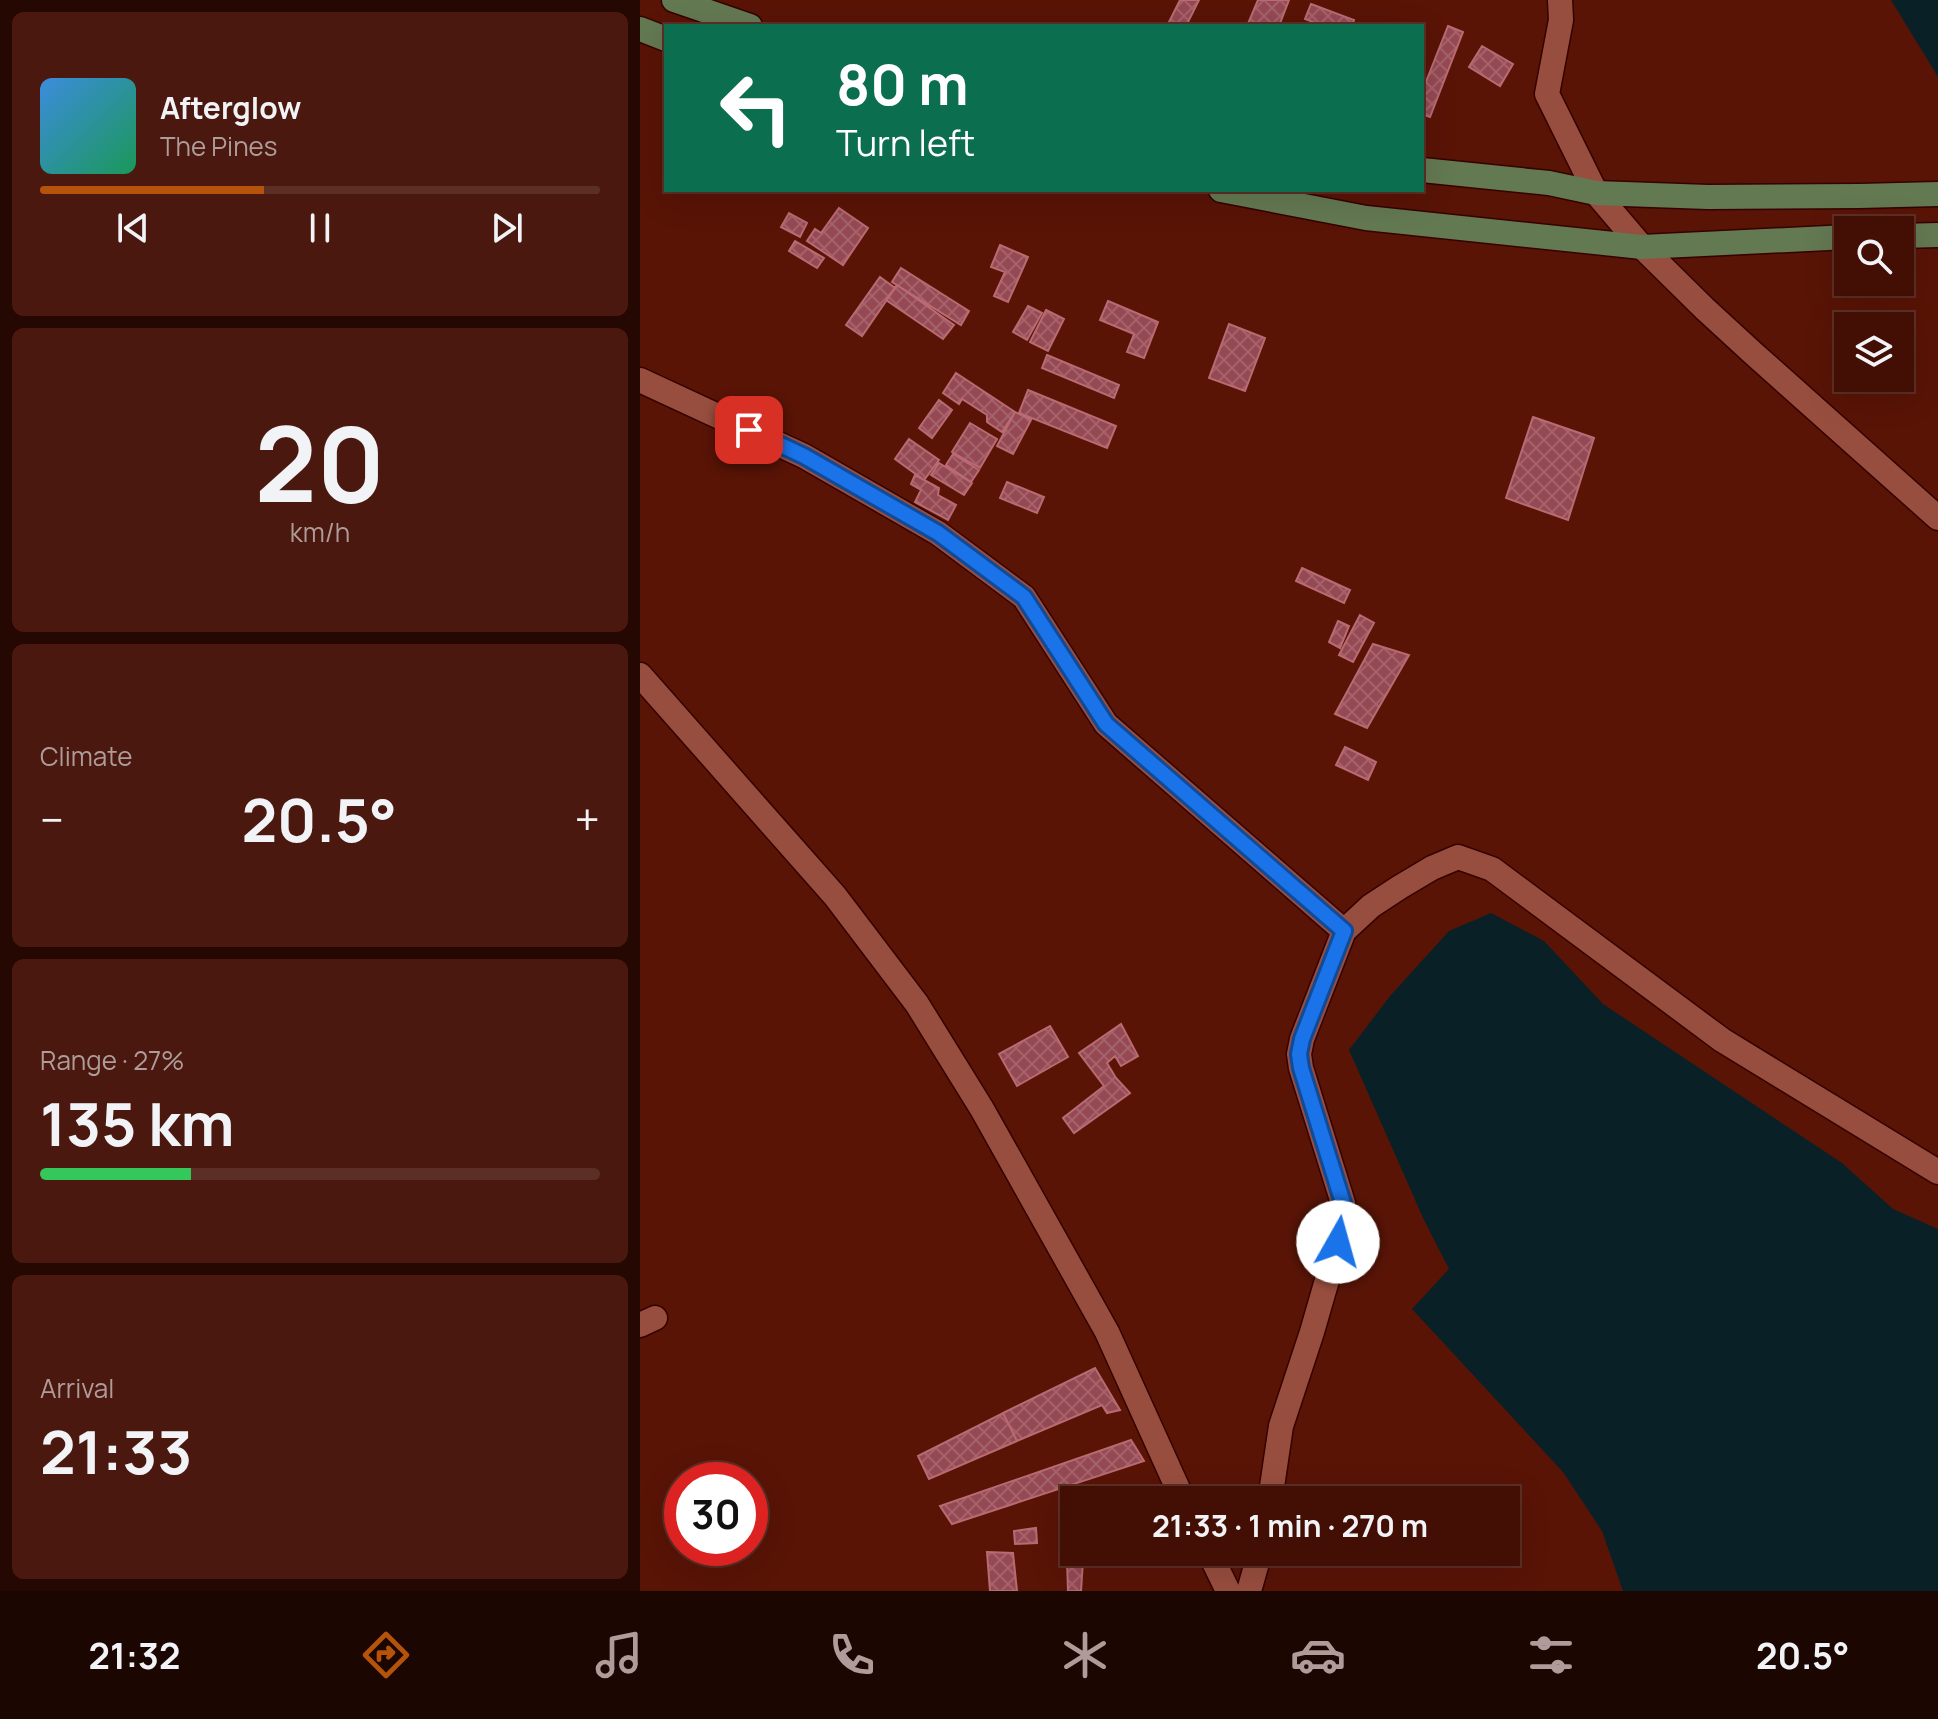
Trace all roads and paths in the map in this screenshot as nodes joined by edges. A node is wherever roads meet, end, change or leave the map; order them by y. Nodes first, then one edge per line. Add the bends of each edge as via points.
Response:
1 (674, 0) edge
2 (1560, 0) edge
3 (744, 24) edge
4 (640, 29) edge
5 (664, 38) edge
6 (1424, 170) edge
7 (1231, 192) edge
8 (1596, 193) junction
9 (1938, 194) edge
10 (1938, 235) edge
11 (1914, 236) edge
12 (1834, 238) edge
13 (1642, 247) junction
14 (640, 380) edge
15 (1938, 518) edge
16 (640, 675) edge
17 (1344, 931) junction
18 (1938, 1172) edge
19 (1177, 1486) edge
20 (1272, 1486) edge
21 (1216, 1566) edge
22 (1256, 1566) edge
23 (1228, 1591) edge
24 (1249, 1591) edge

1 - 3 main road
2 - 8 street via 1547,94
4 - 5 main road
6 - 8 main road
7 - 13 main road via 1366,218
8 - 9 main road
8 - 13 street
10 - 11 main road
12 - 13 main road
13 - 15 street
14 - 17 street via 804,456 938,533 1024,597 1106,724
16 - 19 street via 835,896 917,1004 1107,1332
17 - 18 street via 1400,887 1458,857 1492,869 1722,1040
17 - 20 street via 1299,1054 1343,1203 1338,1242 1281,1426
21 - 23 street
22 - 24 street

